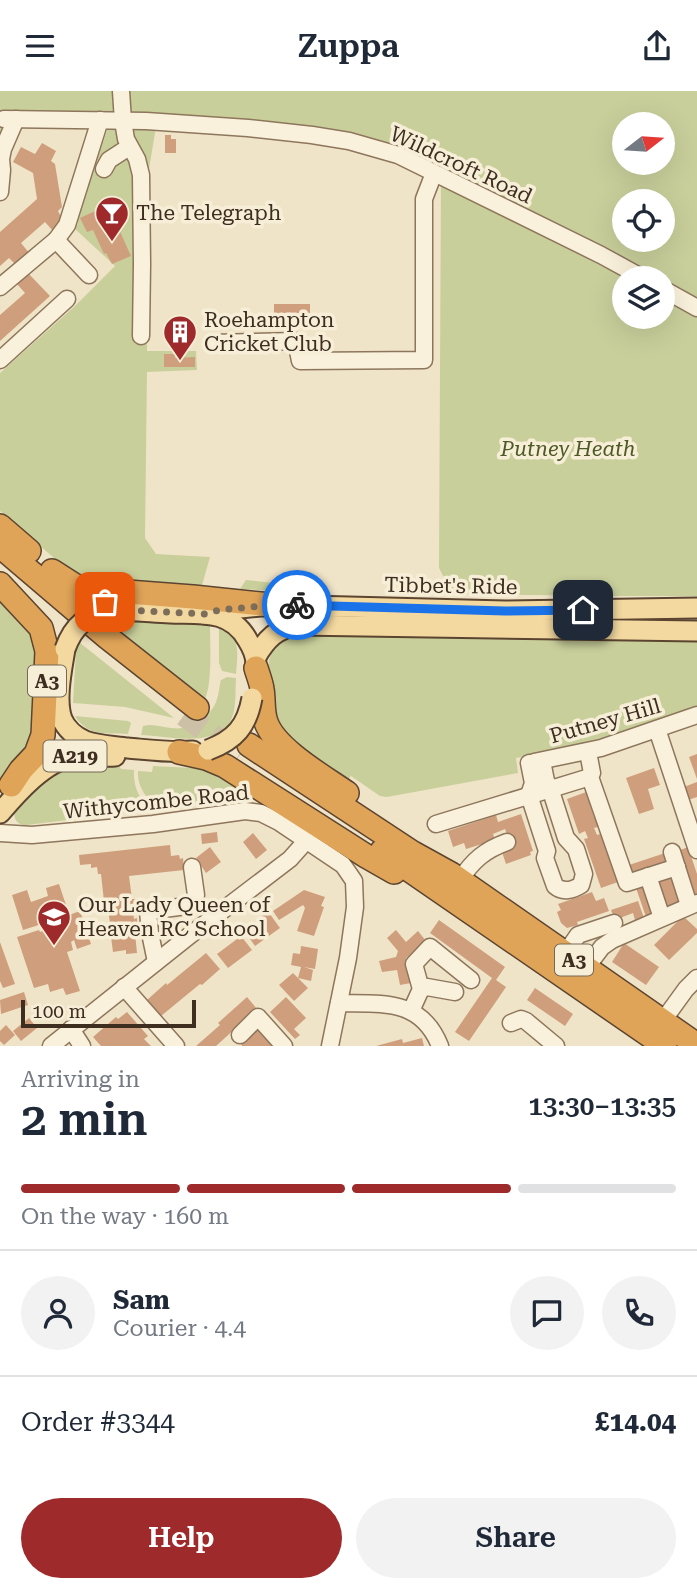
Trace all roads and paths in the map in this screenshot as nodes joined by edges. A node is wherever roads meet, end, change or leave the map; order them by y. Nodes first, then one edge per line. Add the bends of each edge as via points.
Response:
1 (121, 91) edge
2 (100, 120) junction
3 (123, 121) junction
4 (130, 147) junction
5 (104, 169) dead end
6 (434, 173) junction
7 (0, 193) edge
8 (56, 240) junction
9 (621, 266) edge
10 (89, 275) dead end
11 (0, 286) edge
12 (675, 296) edge
13 (67, 299) dead end
14 (697, 308) edge
15 (141, 336) dead end
16 (212, 343) dead end
17 (0, 360) edge
18 (0, 526) edge
19 (0, 545) edge
20 (0, 563) edge
21 (42, 581) junction
22 (0, 584) edge
23 (271, 605) junction
24 (697, 608) edge
25 (119, 610) junction
26 (204, 614) junction
27 (697, 631) edge
28 (64, 658) junction
29 (256, 662) junction
30 (60, 710) junction
31 (191, 711) tunnel mouth
32 (697, 715) edge
33 (657, 729) junction
34 (245, 750) tunnel mouth
35 (169, 752) junction
36 (588, 752) junction
37 (532, 763) junction
38 (282, 776) junction
39 (590, 777) junction
40 (551, 788) junction
41 (529, 795) junction
42 (5, 799) edge
43 (690, 804) edge
44 (436, 824) dead end
45 (6, 833) edge
46 (566, 838) junction
47 (307, 841) junction
48 (507, 842) dead end
49 (545, 844) junction
50 (697, 850) edge
51 (192, 867) dead end
52 (648, 876) junction
53 (456, 877) junction
54 (424, 881) junction
55 (627, 883) junction
56 (614, 894) dead end
57 (692, 901) edge
58 (660, 912) dead end
59 (614, 923) dead end
60 (565, 954) junction
61 (156, 962) junction
62 (586, 968) junction
63 (697, 978) edge
64 (471, 980) dead end
65 (124, 987) junction
66 (421, 989) junction
67 (455, 992) dead end
68 (339, 1003) junction
69 (411, 1011) junction
70 (662, 1022) junction
71 (511, 1023) dead end
72 (71, 1029) junction
73 (240, 1035) dead end
74 (697, 1045) edge
75 (51, 1046) edge
76 (82, 1046) edge
77 (176, 1046) edge
78 (284, 1046) edge
79 (330, 1046) edge
80 (440, 1046) edge
81 (555, 1046) edge
82 (665, 1046) edge

1 - 3 street
2 - 3 street, Wildcroft Road
2 - 7 street, Wildcroft Road via 10,119 1,159
2 - 8 street via 67,225
3 - 4 street
3 - 6 street, Wildcroft Road via 248,128 349,141 398,155
4 - 5 street via 109,160
4 - 15 street via 141,175
6 - 9 street, Wildcroft Road
6 - 16 street via 424,199 424,360 300,361 296,341
8 - 10 street
8 - 11 street
12 - 14 street
13 - 17 street
18 - 21 highway
19 - 21 highway
20 - 21 highway
21 - 23 highway
21 - 25 highway
21 - 31 highway via 85,638
22 - 28 highway, A3 via 24,600 46,625
22 - 42 highway, A3 via 41,628 47,651 43,735 36,754
23 - 24 main road, Tibbet's Ride via 505,611
23 - 26 main road, Tibbet's Ride
25 - 26 main road
25 - 28 main road, bridge via 93,615 76,627
26 - 29 main road via 236,624
27 - 29 main road, Tibbet's Ride via 298,625 278,631 262,646
28 - 30 main road, A219
29 - 35 main road, A219, bridge via 248,715 239,731 208,750
29 - 53 highway, A3 via 263,712 275,739 433,854
30 - 35 main road, A219 via 66,725 87,741
30 - 42 main road, A219 via 44,752
32 - 33 street, Putney Hill
33 - 36 street, Putney Hill
33 - 43 street
34 - 38 highway, A3
35 - 42 main road, A219 via 65,758
35 - 54 highway, A3 via 225,766 391,871
36 - 37 street, Putney Hill
36 - 39 street
37 - 40 street
37 - 41 street
38 - 53 highway, A3
38 - 54 highway, A3
39 - 40 street
39 - 55 street
40 - 41 street
40 - 46 street
41 - 44 street
41 - 49 street
42 - 45 street, Withycombe Road
43 - 50 street
45 - 47 street, Withycombe Road via 58,833 246,811 261,813
46 - 49 street via 551,846
46 - 49 street via 576,849 584,874 582,885 569,890 555,886
47 - 61 street
47 - 68 street, Withycombe Road via 342,865 354,881 355,907
48 - 53 street via 489,849
51 - 61 street via 194,905 149,911
52 - 55 street
52 - 57 street via 675,859
52 - 58 street
53 - 60 highway, A3
54 - 82 highway, A3
55 - 56 street
57 - 62 street via 612,940
59 - 60 street via 578,935
60 - 62 highway, A3
61 - 65 street
62 - 70 highway, A3
63 - 70 street
64 - 66 street via 430,947 414,964
65 - 72 street
65 - 77 street
66 - 67 street
66 - 69 street
68 - 69 street via 386,1004
68 - 79 street
69 - 80 street via 425,1021
70 - 74 highway, A3
71 - 81 street via 526,1021
72 - 75 street
72 - 76 street
73 - 78 street via 258,1017

